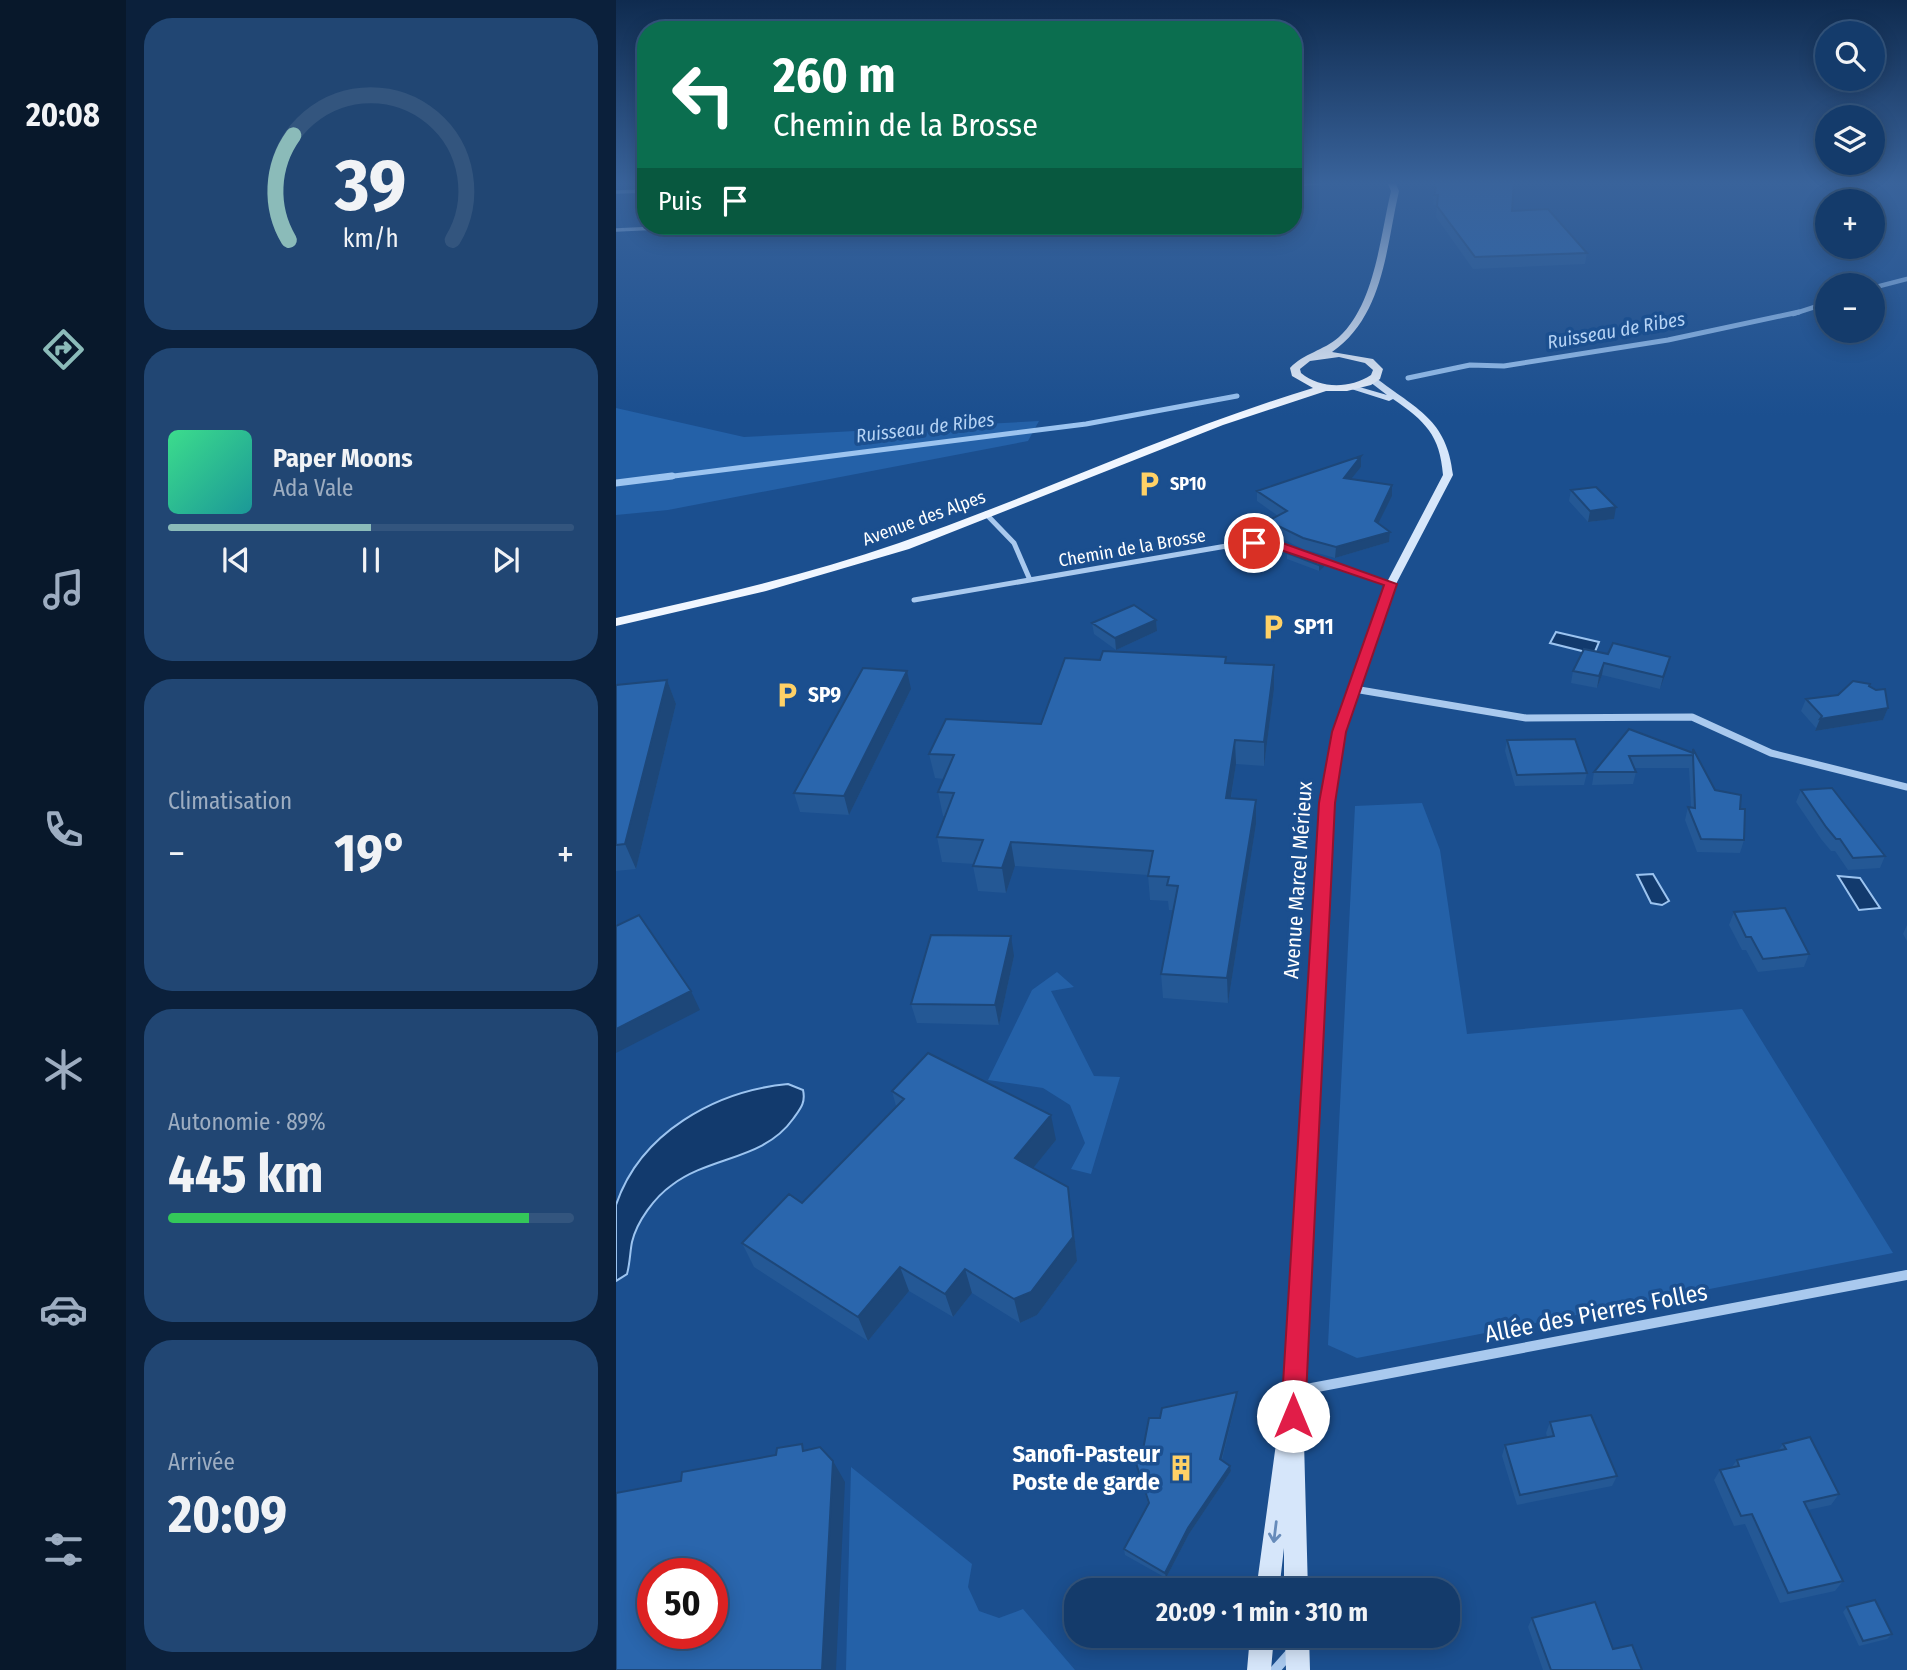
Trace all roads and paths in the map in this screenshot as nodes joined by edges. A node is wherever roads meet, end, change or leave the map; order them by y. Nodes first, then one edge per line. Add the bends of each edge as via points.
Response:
1 (1379, 260) edge
2 (1357, 323) junction
3 (1319, 355) junction
4 (1360, 357) junction
5 (1373, 380) junction
6 (1290, 382) junction
7 (1326, 387) junction
8 (1349, 387) junction
9 (1413, 408) junction
10 (1233, 415) junction
11 (986, 514) junction
12 (1030, 580) junction
13 (1391, 584) junction
14 (915, 600) dead end
15 (616, 622) edge
16 (1354, 689) junction
17 (1907, 787) edge
18 (1907, 1275) edge
19 (1293, 1391) junction
20 (1269, 1578) edge
21 (1296, 1578) edge
22 (1261, 1648) edge
23 (1292, 1648) edge
24 (1297, 1648) edge
25 (1259, 1670) edge
26 (1275, 1670) edge
27 (1298, 1670) edge

1 - 2 main road via 1370,300
2 - 3 main road via 1335,347
2 - 4 main road
3 - 4 main road
3 - 6 main road, Avenue des Alpes via 1299,363
4 - 5 main road via 1378,369
5 - 8 main road
5 - 9 main road, Avenue Marcel Mérieux
6 - 7 main road
6 - 10 main road, Avenue des Alpes
7 - 8 main road
7 - 10 main road, Avenue des Alpes
8 - 9 main road, Avenue Marcel Mérieux
9 - 13 main road, Avenue Marcel Mérieux via 1441,436 1448,454 1448,475
10 - 11 main road, Avenue des Alpes
11 - 12 street via 1014,543
11 - 15 main road, Avenue des Alpes via 825,571
12 - 13 street, Chemin de la Brosse via 1238,544 1270,543
12 - 14 street, Chemin de la Brosse
13 - 16 main road, Avenue Marcel Mérieux
16 - 17 street via 1526,718 1692,717 1771,753
16 - 19 main road, Avenue Marcel Mérieux via 1339,732 1327,803
18 - 19 street, Allée des Pierres Folles
19 -> 20 main road, Avenue Marcel Mérieux
19 - 21 main road, Avenue Marcel Mérieux
22 - 25 main road
23 - 26 street
24 - 27 main road

